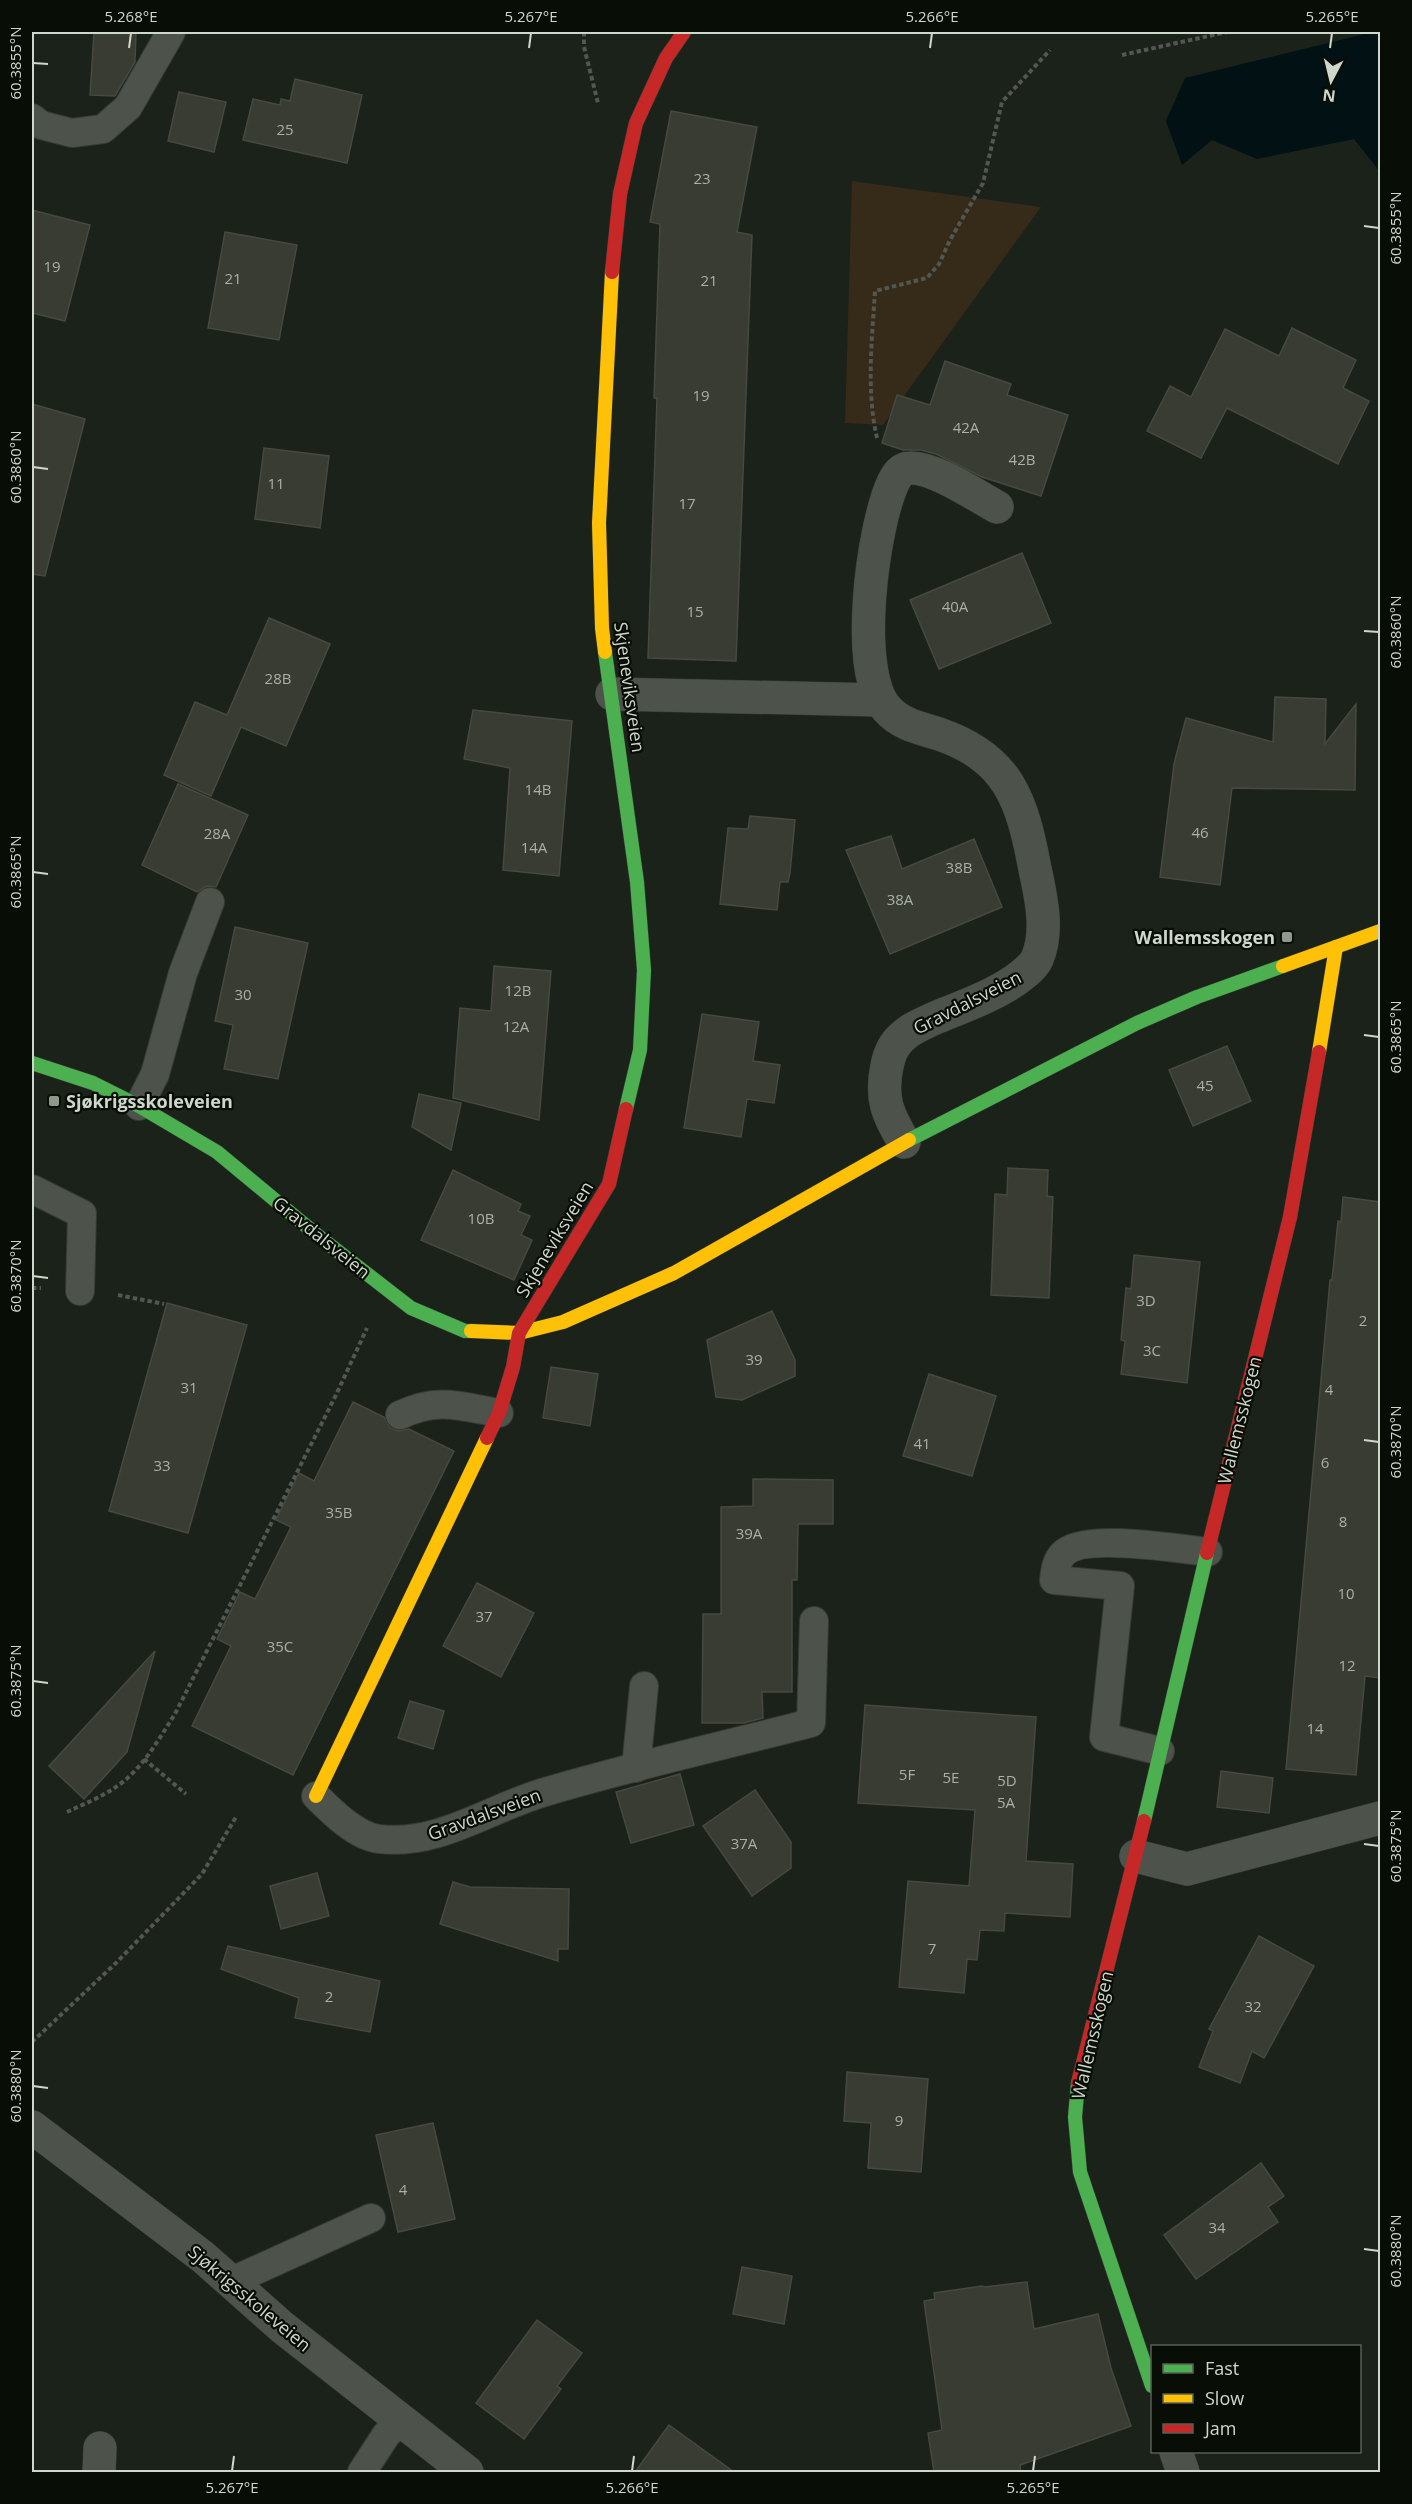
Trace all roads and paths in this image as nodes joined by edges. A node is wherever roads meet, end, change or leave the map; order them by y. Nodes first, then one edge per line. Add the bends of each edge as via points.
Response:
1 (171, 32) edge
2 (584, 32) edge
3 (684, 32) edge
4 (1227, 32) edge
5 (584, 47) dead end
6 (1050, 50) dead end
7 (1122, 56) dead end
8 (32, 118) edge
9 (889, 491) junction
10 (997, 507) dead end
11 (612, 694) junction
12 (880, 700) junction
13 (210, 902) dead end
14 (1380, 931) edge
15 (1336, 947) junction
16 (32, 1063) edge
17 (139, 1106) junction
18 (904, 1142) junction
19 (32, 1189) edge
20 (380, 1284) junction
21 (80, 1291) dead end
22 (519, 1333) junction
23 (499, 1413) junction
24 (400, 1415) dead end
25 (1208, 1552) junction
26 (814, 1621) dead end
27 (644, 1686) dead end
28 (1160, 1751) junction
29 (144, 1760) junction
30 (636, 1768) junction
31 (186, 1794) dead end
32 (316, 1796) joint
33 (67, 1812) dead end
34 (236, 1817) dead end
35 (1380, 1818) edge
36 (1136, 1856) junction
37 (32, 2042) edge
38 (32, 2127) edge
39 (371, 2218) dead end
40 (230, 2282) junction
41 (1151, 2383) edge
42 (386, 2407) junction
43 (1177, 2453) edge
44 (362, 2472) edge
45 (466, 2472) edge
46 (1183, 2472) edge

1 - 8 lane via 128,107 103,129 72,133 41,125
2 - 5 path
3 - 11 street, Skjeneviksveien via 666,58 636,123 620,194 609,294 599,523 602,628
4 - 7 path
6 - 9 path via 1002,102 983,183 939,264 927,278 875,291 870,368 873,420
9 - 10 street, Gravdalsveien via 898,473 908,468 921,469
9 - 12 street, Gravdalsveien via 870,594 869,659
11 - 12 street
11 - 22 street, Skjeneviksveien via 638,882 644,970 640,1050 609,1184
12 - 18 street, Gravdalsveien via 896,718 971,747 1003,774 1024,824 1043,921 1042,941 1028,971 988,995 911,1029 892,1049 884,1077 885,1107
13 - 17 lane via 183,973 154,1074
14 - 15 street, Gravdalsveien
15 - 18 street, Gravdalsveien via 1137,1023
15 - 25 street, Wallemsskogen via 1290,1217
16 - 17 street, Gravdalsveien via 93,1083
17 - 20 street, Gravdalsveien via 218,1152
18 - 22 street, Gravdalsveien via 674,1273 563,1322
19 - 21 lane via 82,1214
20 - 22 street, Gravdalsveien via 411,1308 465,1331
20 - 29 path via 370,1322 336,1395 175,1714
22 - 23 street, Gravdalsveien
23 - 24 lane via 439,1402
23 - 32 street, Gravdalsveien
25 - 28 street, Wallemsskogen
25 - 28 lane via 1098,1542 1076,1545 1063,1553 1056,1566 1054,1580 1120,1586 1104,1737
26 - 30 lane, Gravdalsveien via 811,1723
27 - 30 lane
28 - 36 street, Wallemsskogen
29 - 31 path
29 - 33 path via 106,1794
30 - 32 lane, Gravdalsveien via 541,1793 433,1836 408,1840 378,1839 358,1831
34 - 37 path via 202,1874 109,1971
35 - 36 street via 1187,1869
36 - 41 street, Wallemsskogen via 1079,2074 1075,2117 1080,2172
38 - 40 street, Sjøkrigsskoleveien via 166,2228
39 - 40 lane
40 - 42 street, Sjøkrigsskoleveien
42 - 44 lane via 400,2420
42 - 45 street, Sjøkrigsskoleveien
43 - 46 street

